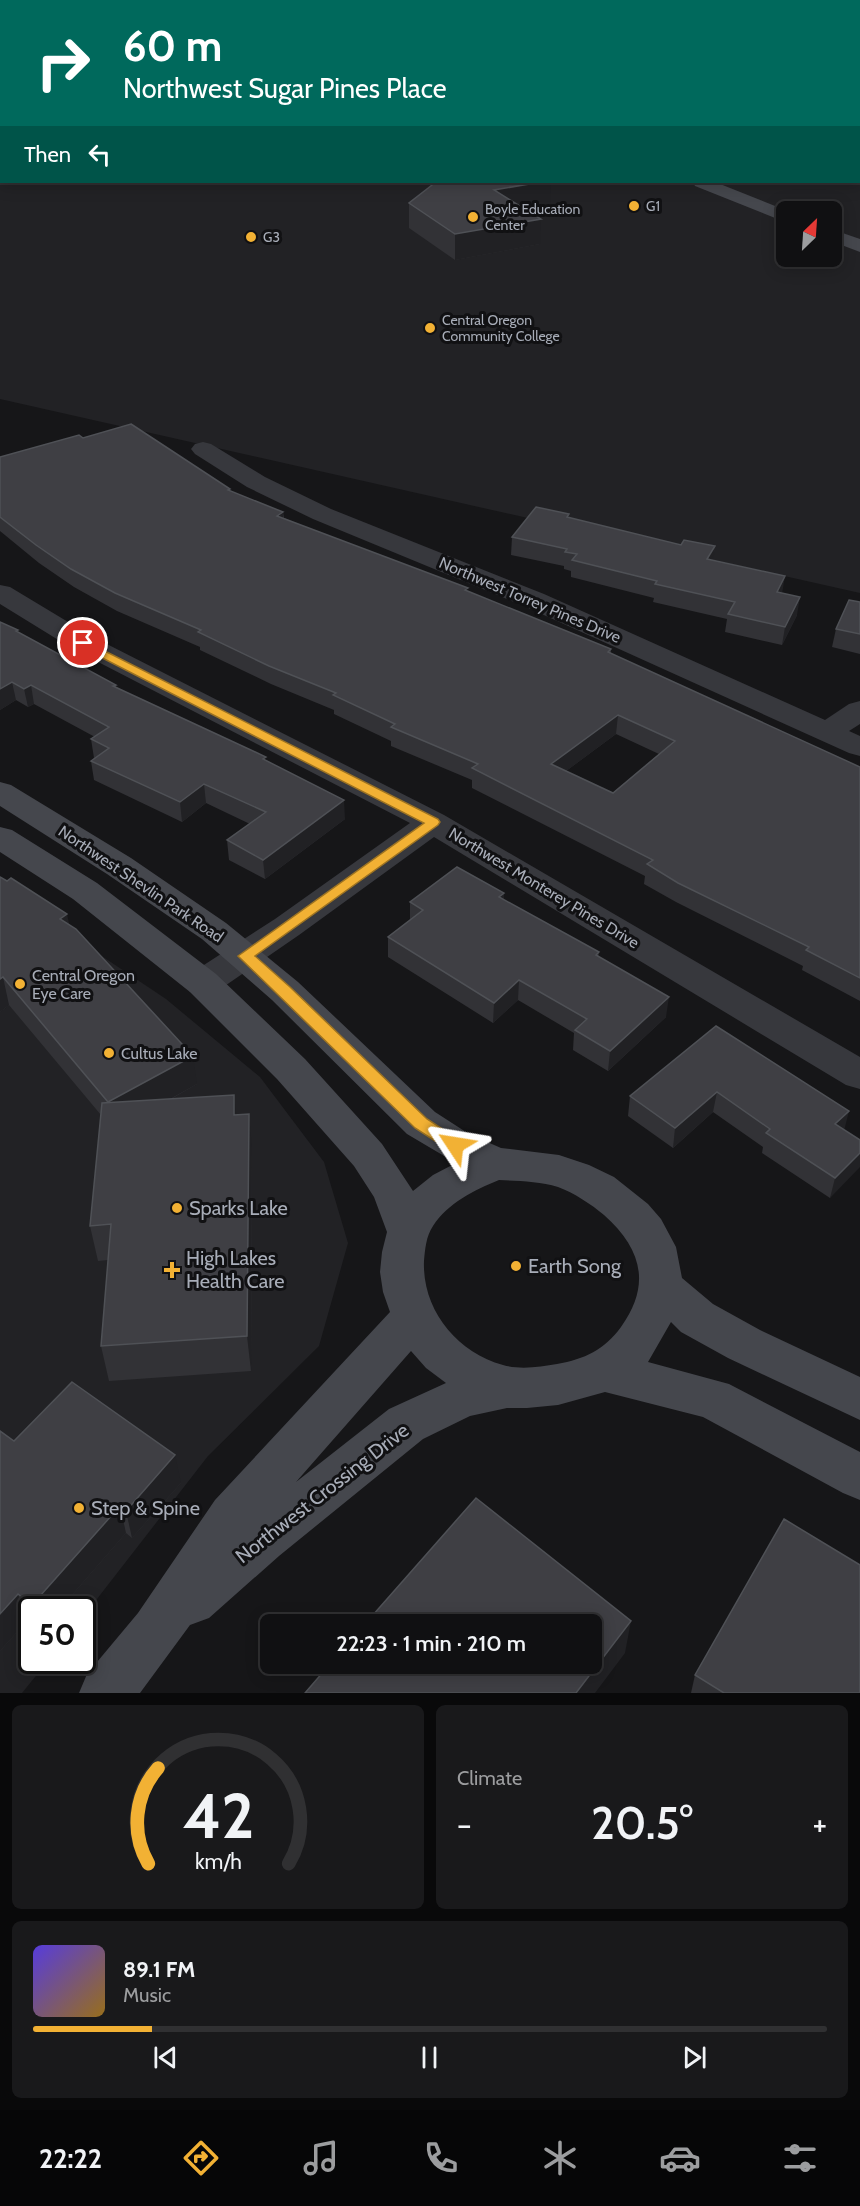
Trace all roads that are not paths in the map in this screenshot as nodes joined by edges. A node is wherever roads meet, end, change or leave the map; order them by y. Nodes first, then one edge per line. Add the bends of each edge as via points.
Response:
1 (704, 183) edge
2 (776, 212) edge
3 (842, 239) edge
4 (860, 246) edge
5 (203, 449) dead end
6 (0, 593) edge
7 (860, 710) edge
8 (828, 732) junction
9 (860, 747) edge
10 (0, 792) edge
11 (433, 822) junction
12 (0, 837) edge
13 (245, 956) junction
14 (202, 983) junction
15 (860, 1075) edge
16 (497, 1164) junction
17 (408, 1231) junction
18 (661, 1286) junction
19 (413, 1317) junction
20 (607, 1372) junction
21 (508, 1387) junction
22 (860, 1398) edge
23 (860, 1477) edge
24 (156, 1631) junction
25 (106, 1693) edge

1 - 2 main road
3 - 4 main road
5 - 8 street, Northwest Torrey Pines Drive via 256,482 322,514 534,600
6 - 11 street, Northwest Monterey Pines Drive via 83,643
7 - 8 street
8 - 9 street, Northwest Torrey Pines Drive
10 - 13 main road, Northwest Shevlin Park Road via 119,866
11 - 13 street
11 - 15 street, Northwest Monterey Pines Drive
12 - 14 main road via 85,891
13 - 14 street
13 - 16 main road, Northwest Shevlin Park Road via 421,1123 455,1145
14 - 17 main road via 291,1069 368,1155 392,1191
16 - 17 main road via 460,1177 431,1199
16 - 18 main road via 535,1166 569,1174 602,1190 633,1214 653,1241
17 - 19 main road via 402,1256 402,1287
18 - 20 main road via 655,1310 642,1333
18 - 22 main road via 697,1318 734,1339
19 - 21 main road via 435,1348 468,1372
19 - 24 main road, Northwest Crossing Drive via 232,1517
20 - 21 main road via 552,1386
20 - 23 main road via 713,1399
21 - 24 main road, Northwest Crossing Drive via 462,1397 406,1424 261,1539
24 - 25 main road, Northwest Crossing Drive

